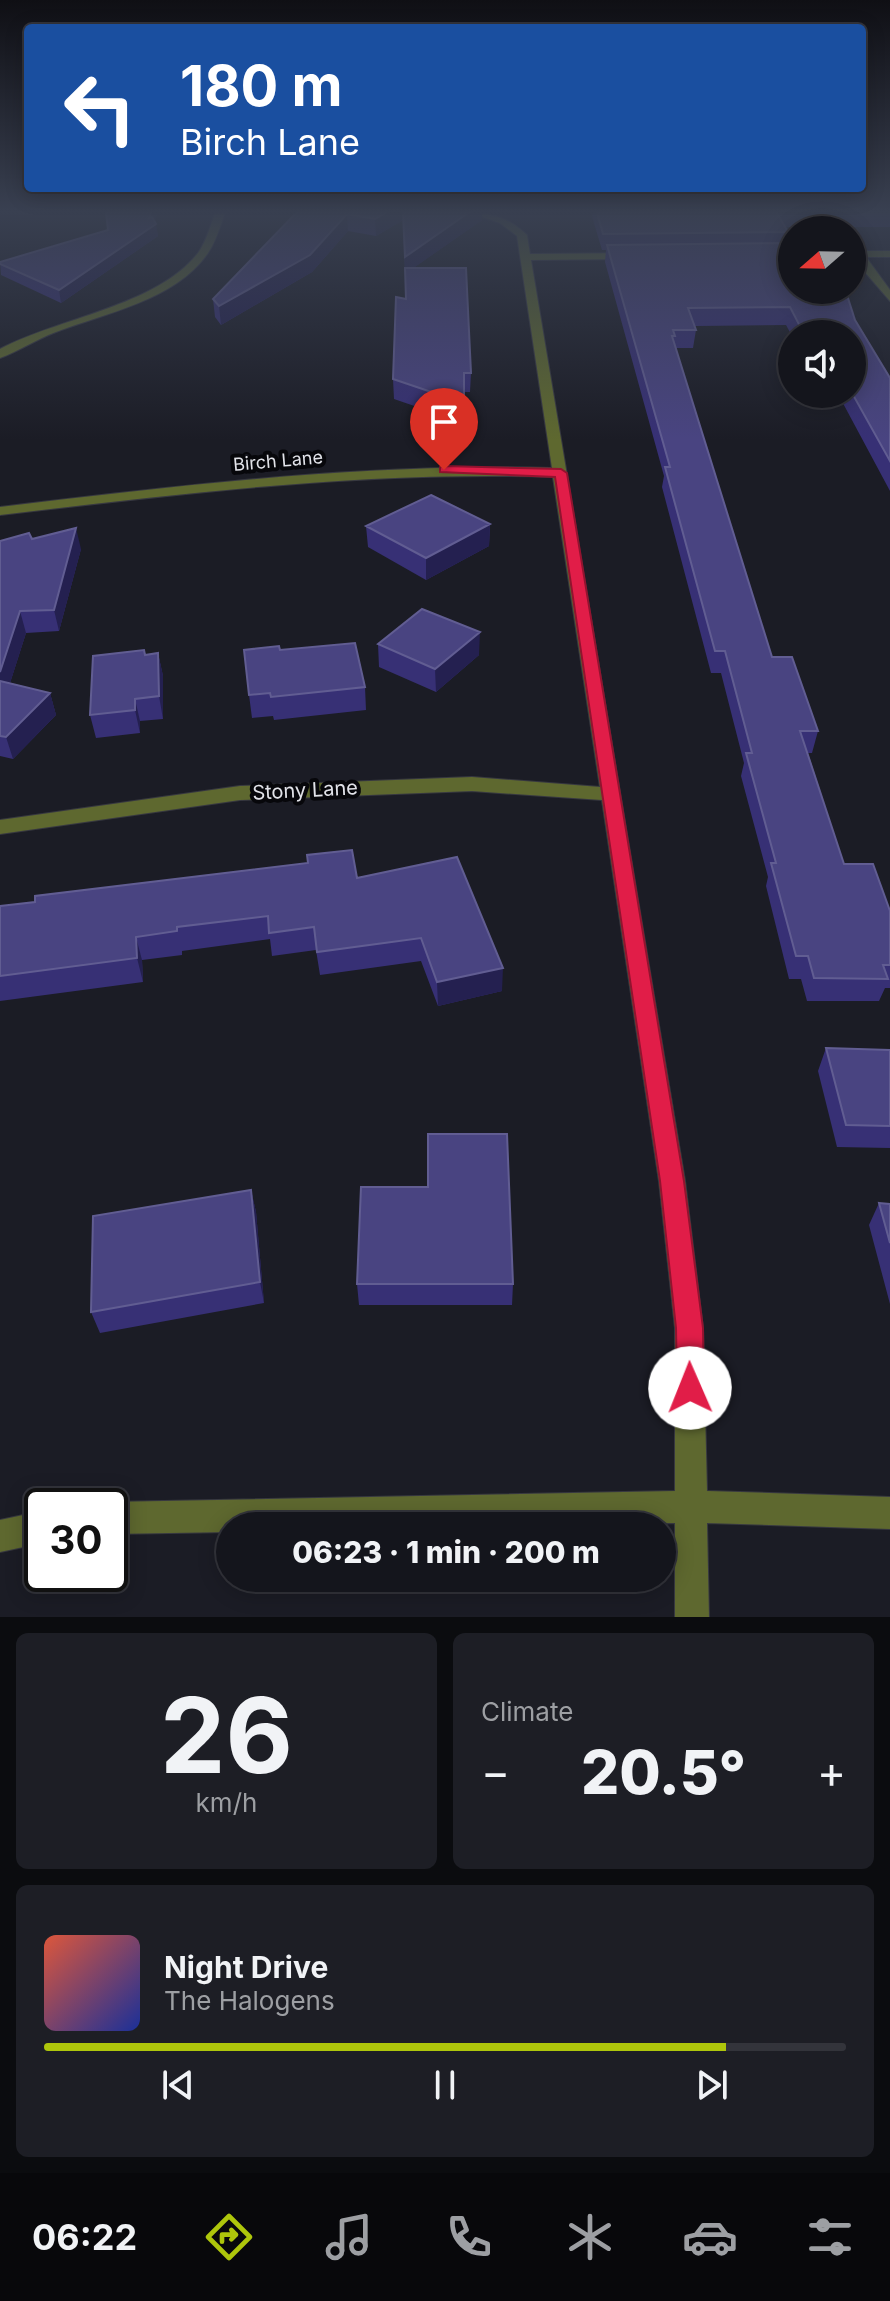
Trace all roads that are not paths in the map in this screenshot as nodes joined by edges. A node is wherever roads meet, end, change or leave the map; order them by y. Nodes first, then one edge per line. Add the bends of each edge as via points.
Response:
1 (153, 288) edge
2 (531, 288) edge
3 (0, 354) edge
4 (561, 473) junction
5 (0, 511) edge
6 (611, 794) junction
7 (0, 827) edge
8 (693, 1507) junction
9 (890, 1513) edge
10 (128, 1518) edge
11 (24, 1531) edge
12 (0, 1536) edge
13 (692, 1617) edge

1 - 3 street via 42,331
2 - 4 street
4 - 5 street, Birch Lane via 352,473
4 - 6 street
6 - 7 street, Stony Lane via 472,784 240,793
6 - 8 street via 672,1181 689,1328
8 - 9 street
8 - 10 street
8 - 13 street
11 - 12 street

